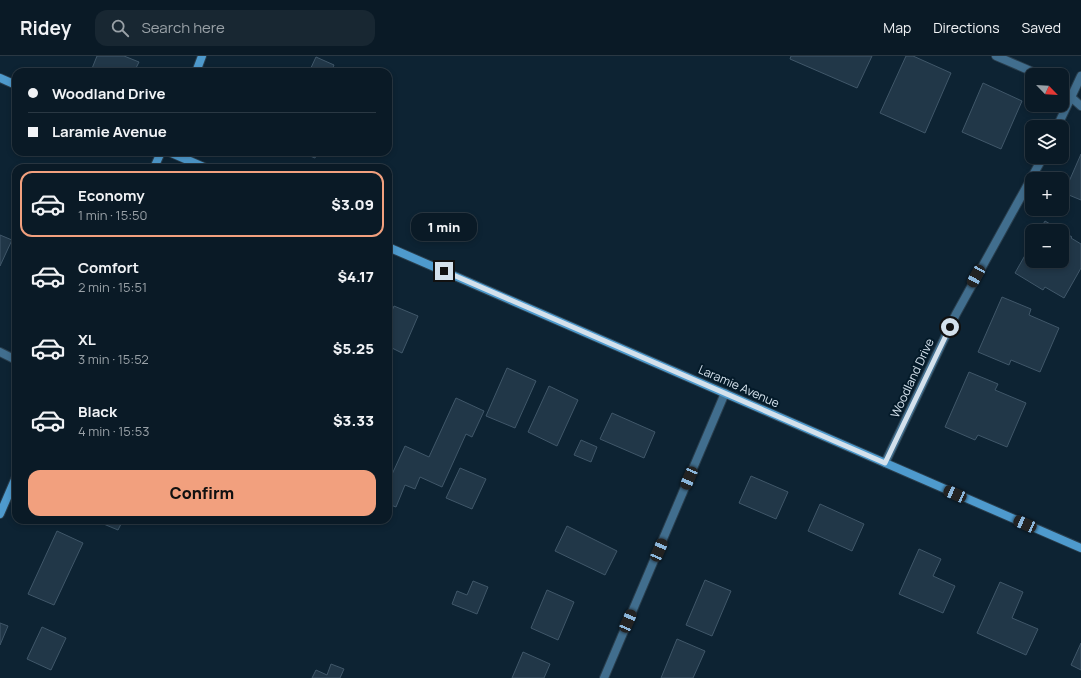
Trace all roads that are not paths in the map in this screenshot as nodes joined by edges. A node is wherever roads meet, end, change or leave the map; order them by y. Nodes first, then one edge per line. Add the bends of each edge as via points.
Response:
1 (202, 56) edge
2 (996, 56) edge
3 (198, 68) edge
4 (1025, 69) edge
5 (1081, 76) edge
6 (0, 78) edge
7 (12, 83) edge
8 (1071, 98) junction
9 (1081, 106) edge
10 (1060, 120) edge
11 (178, 156) edge
12 (197, 164) edge
13 (1039, 164) edge
14 (392, 249) edge
15 (0, 352) edge
16 (12, 358) edge
17 (725, 393) junction
18 (885, 463) junction
19 (12, 486) edge
20 (0, 514) edge
21 (1081, 548) edge
22 (604, 678) edge

1 - 3 street
2 - 4 street
5 - 8 street
6 - 7 street
8 - 9 street
8 - 10 street
11 - 12 street
13 - 18 street, Woodland Drive via 956,314
14 - 17 street, Laramie Avenue
15 - 16 street
17 - 18 street, Laramie Avenue
17 - 22 street
18 - 21 street, Laramie Avenue
19 - 20 street

